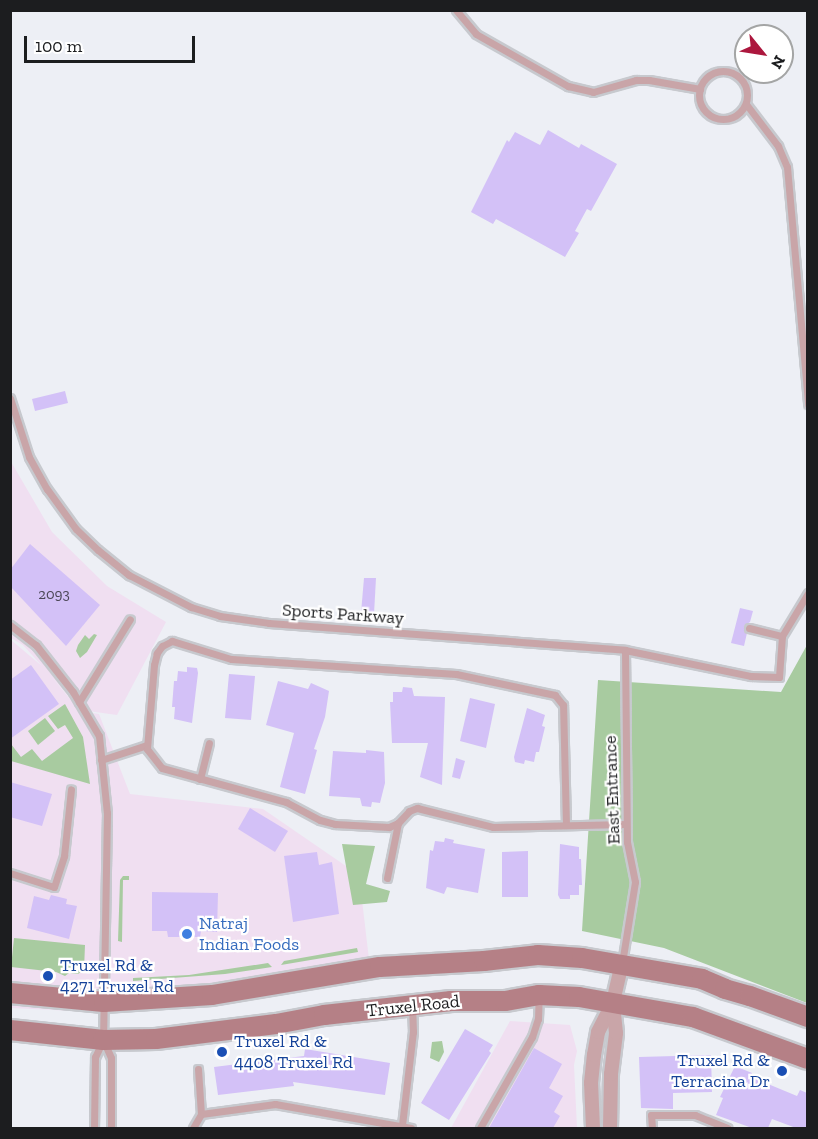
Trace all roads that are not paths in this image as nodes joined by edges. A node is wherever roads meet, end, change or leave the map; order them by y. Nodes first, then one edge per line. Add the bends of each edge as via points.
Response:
1 (456, 10) edge
2 (700, 89) junction
3 (746, 104) junction
4 (10, 399) edge
5 (807, 404) edge
6 (807, 593) edge
7 (130, 619) dead end
8 (10, 625) edge
9 (749, 628) dead end
10 (782, 636) junction
11 (625, 650) junction
12 (79, 702) junction
13 (210, 743) dead end
14 (147, 745) junction
15 (101, 760) junction
16 (200, 779) junction
17 (71, 789) dead end
18 (399, 823) junction
19 (626, 824) junction
20 (566, 825) junction
21 (10, 873) edge
22 (387, 878) dead end
23 (622, 963) junction
24 (10, 993) edge
25 (539, 995) junction
26 (104, 1002) junction
27 (613, 1002) junction
28 (412, 1006) junction
29 (807, 1017) edge
30 (10, 1030) edge
31 (103, 1040) junction
32 (807, 1059) edge
33 (198, 1069) dead end
34 (201, 1114) junction
35 (402, 1125) junction
36 (709, 1126) edge
37 (94, 1128) edge
38 (111, 1128) edge
39 (193, 1128) edge
40 (411, 1128) edge
41 (480, 1128) edge
42 (593, 1128) edge
43 (610, 1128) edge
44 (652, 1128) edge
45 (727, 1128) edge

1 - 2 lane via 476,34 568,86 593,92 649,80
2 - 3 lane via 702,105 713,117 730,118
2 - 3 lane via 710,75 735,73 745,84
3 - 5 lane via 778,146 787,167
4 - 11 lane, Sports Parkway via 30,457 76,529 129,575 182,603 220,616 259,622
6 - 10 lane
7 - 12 lane
8 - 12 lane via 36,645
9 - 10 lane
10 - 11 lane, Sports Parkway via 778,677 751,676
11 - 19 lane, East Entrance
12 - 15 lane via 99,736
13 - 16 lane
14 - 15 lane
14 - 16 lane via 162,768
14 - 20 lane via 154,665 162,646 172,641 231,659 456,674 555,695 563,705
15 - 26 lane via 107,813
16 - 18 lane via 286,802 335,824 389,827
17 - 21 lane via 64,856 54,887
18 - 20 lane via 417,808 493,827
18 - 22 lane
19 - 20 lane
19 - 23 lane, East Entrance via 635,882
23 - 26 main road via 538,955 380,967 213,995
23 - 27 street
23 - 29 main road via 702,979
24 - 26 main road
25 - 27 main road, Truxel Road
25 - 28 main road, Truxel Road via 505,1001
25 - 41 lane via 532,1037
26 - 31 lane
27 - 32 main road, Truxel Road via 693,1017
27 - 42 street via 598,1032 594,1055
27 - 43 street via 616,1033
28 - 31 main road, Truxel Road via 156,1039
28 - 35 lane via 413,1032
30 - 31 main road, Truxel Road
31 - 37 lane via 95,1057
31 - 38 lane via 111,1058
33 - 34 lane
34 - 35 lane via 275,1104
34 - 39 lane
35 - 40 lane
36 - 44 lane via 694,1115 651,1115
36 - 45 lane

